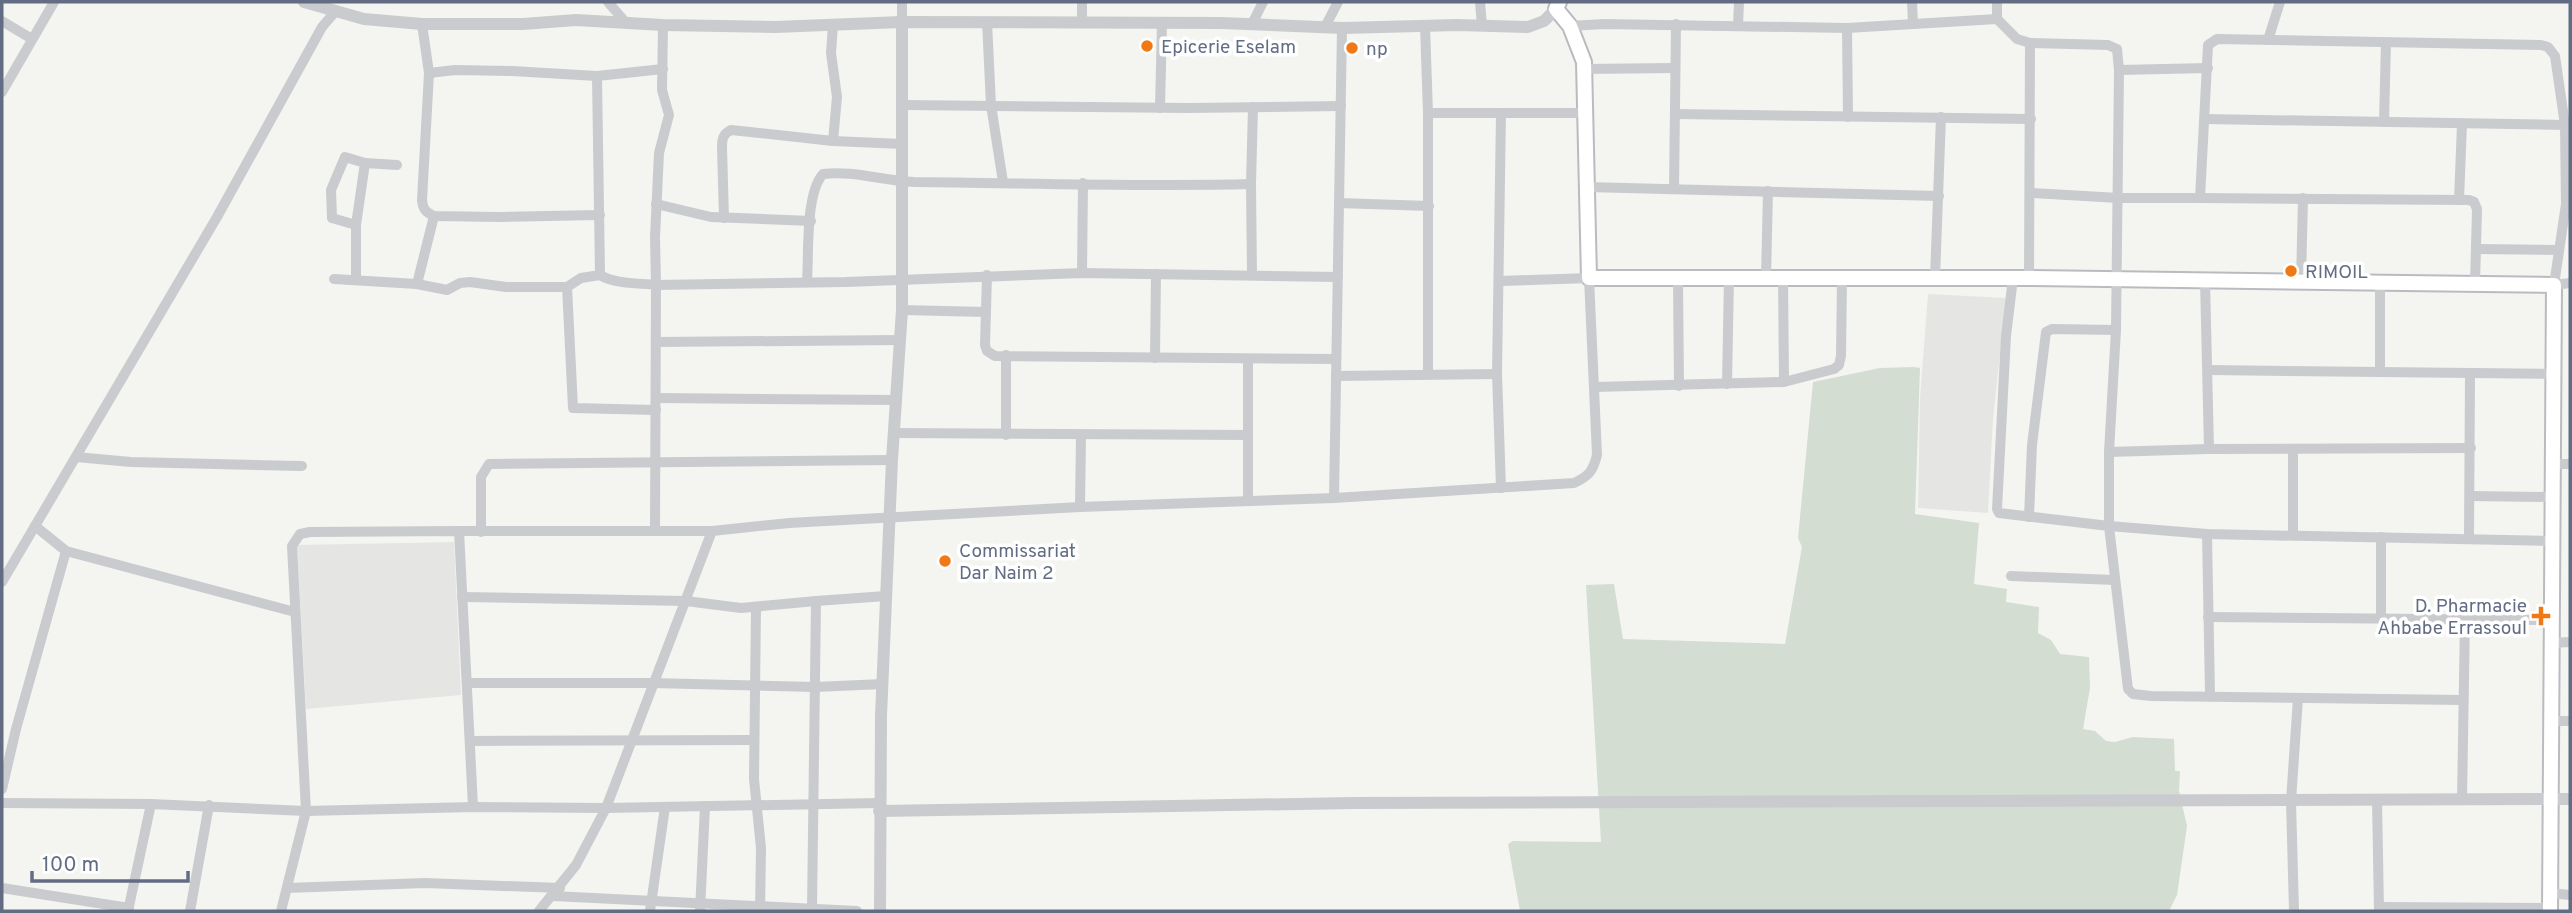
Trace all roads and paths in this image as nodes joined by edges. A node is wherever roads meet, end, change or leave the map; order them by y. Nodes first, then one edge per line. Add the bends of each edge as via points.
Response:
1 (54, 2) edge
2 (304, 2) edge
3 (608, 2) edge
4 (902, 2) edge
5 (1082, 2) edge
6 (1264, 2) edge
7 (1338, 2) edge
8 (1480, 2) edge
9 (1739, 2) edge
10 (1912, 2) edge
11 (1997, 2) edge
12 (2280, 2) edge
13 (1558, 5) edge
14 (335, 12) junction
15 (1997, 19) junction
16 (2, 21) edge
17 (902, 22) junction
18 (987, 22) junction
19 (1082, 22) junction
20 (1162, 23) junction
21 (422, 24) junction
22 (626, 24) junction
23 (1252, 24) junction
24 (1676, 24) junction
25 (1913, 24) junction
26 (663, 25) junction
27 (833, 25) junction
28 (1425, 26) junction
29 (1482, 26) junction
30 (1570, 26) junction
31 (1738, 26) junction
32 (1325, 27) junction
33 (1342, 28) junction
34 (1847, 28) junction
35 (32, 39) junction
36 (2268, 40) junction
37 (2030, 43) junction
38 (2386, 43) junction
39 (1675, 68) junction
40 (2208, 68) junction
41 (663, 69) junction
42 (1584, 69) junction
43 (2119, 70) junction
44 (429, 73) junction
45 (597, 76) junction
46 (2, 92) edge
47 (902, 105) junction
48 (991, 105) junction
49 (1341, 106) junction
50 (1253, 107) junction
51 (1160, 108) junction
52 (1428, 113) junction
53 (1501, 113) junction
54 (1585, 113) junction
55 (1675, 114) junction
56 (1848, 117) junction
57 (1941, 117) junction
58 (2031, 119) junction
59 (2205, 119) junction
60 (2384, 122) junction
61 (2462, 124) junction
62 (2565, 125) junction
63 (833, 141) junction
64 (902, 144) junction
65 (365, 163) junction
66 (397, 165) dead end
67 (902, 181) junction
68 (1003, 182) junction
69 (1083, 183) junction
70 (1251, 184) junction
71 (1587, 187) junction
72 (1674, 189) junction
73 (1768, 191) junction
74 (2031, 193) junction
75 (1939, 196) junction
76 (2119, 198) junction
77 (2200, 198) junction
78 (2303, 198) junction
79 (2459, 200) junction
80 (1339, 203) junction
81 (656, 204) junction
82 (2568, 204) edge
83 (1429, 206) junction
84 (600, 215) junction
85 (434, 216) junction
86 (724, 218) junction
87 (811, 221) junction
88 (356, 225) junction
89 (2476, 249) junction
90 (2559, 250) junction
91 (1082, 273) junction
92 (1156, 274) junction
93 (600, 275) junction
94 (986, 275) junction
95 (1252, 275) junction
96 (1338, 277) junction
97 (901, 278) junction
98 (1589, 278) junction
99 (1678, 278) junction
100 (1729, 278) junction
101 (1766, 278) junction
102 (1783, 278) junction
103 (1842, 278) junction
104 (1935, 278) junction
105 (2013, 278) junction
106 (2029, 278) junction
107 (334, 279) dead end
108 (2117, 279) junction
109 (356, 280) junction
110 (2205, 280) junction
111 (1500, 281) junction
112 (807, 282) junction
113 (2301, 282) junction
114 (2381, 283) junction
115 (2570, 283) edge
116 (417, 284) junction
117 (2475, 284) junction
118 (656, 285) junction
119 (2554, 285) junction
120 (567, 286) junction
121 (902, 310) junction
122 (986, 312) junction
123 (2116, 330) junction
124 (901, 340) junction
125 (656, 342) junction
126 (1006, 355) junction
127 (1155, 358) junction
128 (1248, 359) junction
129 (1336, 359) junction
130 (2208, 369) junction
131 (2379, 372) junction
132 (1428, 374) junction
133 (1497, 374) junction
134 (2470, 374) junction
135 (2553, 374) junction
136 (1336, 376) junction
137 (1784, 382) junction
138 (1727, 384) junction
139 (1679, 386) junction
140 (1595, 387) junction
141 (656, 398) junction
142 (896, 400) junction
143 (656, 410) junction
144 (893, 433) junction
145 (1006, 435) junction
146 (1081, 435) junction
147 (1248, 435) junction
148 (2209, 449) junction
149 (2471, 449) junction
150 (2293, 450) junction
151 (2109, 452) junction
152 (76, 457) junction
153 (892, 460) junction
154 (656, 462) junction
155 (2553, 464) junction
156 (2570, 464) edge
157 (302, 466) dead end
158 (1501, 488) junction
159 (2470, 496) junction
160 (1334, 498) junction
161 (2552, 498) junction
162 (1248, 501) junction
163 (1080, 507) junction
164 (2029, 517) junction
165 (890, 518) junction
166 (35, 526) junction
167 (2109, 526) junction
168 (655, 529) junction
169 (459, 531) junction
170 (481, 531) junction
171 (712, 531) junction
172 (2207, 534) junction
173 (2293, 535) junction
174 (2381, 537) junction
175 (2469, 538) junction
176 (2552, 541) junction
177 (66, 551) junction
178 (2011, 576) dead end
179 (2115, 580) junction
180 (2, 582) edge
181 (886, 596) junction
182 (462, 597) junction
183 (686, 601) junction
184 (816, 601) junction
185 (756, 608) junction
186 (295, 612) junction
187 (2208, 617) junction
188 (2381, 619) junction
189 (2465, 619) junction
190 (2551, 620) junction
191 (2570, 642) edge
192 (2551, 643) junction
193 (467, 683) junction
194 (652, 683) junction
195 (883, 684) junction
196 (755, 685) junction
197 (815, 687) junction
198 (2210, 695) junction
199 (2298, 698) junction
200 (2463, 700) junction
201 (2550, 720) junction
202 (2570, 721) edge
203 (2, 729) edge
204 (16, 729) junction
205 (630, 740) junction
206 (754, 740) junction
207 (470, 741) junction
208 (2, 789) edge
209 (2549, 799) junction
210 (2570, 799) edge
211 (2376, 800) junction
212 (2462, 800) junction
213 (2291, 801) junction
214 (2, 803) edge
215 (151, 804) junction
216 (757, 804) junction
217 (814, 804) junction
218 (209, 806) junction
219 (705, 806) junction
220 (473, 807) junction
221 (665, 807) junction
222 (879, 807) junction
223 (606, 808) junction
224 (306, 811) junction
225 (2, 888) edge
226 (287, 888) junction
227 (557, 892) junction
228 (2550, 893) junction
229 (2570, 895) edge
230 (594, 899) junction
231 (651, 907) edge
232 (700, 908) edge
233 (128, 909) edge
234 (812, 909) junction
235 (2379, 909) edge
236 (2457, 909) edge
237 (760, 910) edge
238 (2550, 910) edge
239 (190, 911) edge
240 (281, 911) edge
241 (539, 911) edge
242 (592, 911) edge
243 (857, 911) edge
244 (880, 911) edge
245 (2294, 911) edge

1 - 35 street
2 - 14 street
3 - 22 street
4 - 17 street
5 - 19 street
6 - 23 street
7 - 32 street
8 - 29 street
9 - 31 street
10 - 25 street
11 - 15 street
12 - 36 street
13 - 29 street via 1544,21 1528,27
13 - 30 main road
14 - 21 street
14 - 152 street via 322,27
15 - 25 street
15 - 37 street via 2017,39
16 - 35 street
17 - 18 street
17 - 27 street
17 - 47 street
18 - 19 street
18 - 48 street
19 - 20 street
20 - 23 street
20 - 51 street
21 - 22 street via 576,20
21 - 44 street
22 - 26 street
23 - 32 street
24 - 30 street
24 - 31 street
24 - 39 street
25 - 34 street
26 - 27 street
26 - 41 street
27 - 63 street via 831,53 837,97
28 - 29 street
28 - 33 street
28 - 52 street
30 - 42 main road
31 - 34 street
32 - 33 street
33 - 49 street
34 - 56 street
35 - 46 street
36 - 38 street
36 - 40 street via 2211,41
37 - 43 street via 2113,46
37 - 58 street
38 - 60 street
38 - 62 street via 2548,47 2555,56
39 - 42 street
39 - 55 street
40 - 43 street
40 - 59 street
41 - 45 street
41 - 81 street via 662,90 669,115 659,153
42 - 54 main road
43 - 76 street
44 - 45 street
44 - 85 street via 422,200 426,212
45 - 84 street
47 - 48 street
47 - 64 street
48 - 51 street
48 - 68 street
49 - 50 street
49 - 80 street
50 - 51 street
50 - 70 street
52 - 53 street
52 - 83 street
53 - 54 street
53 - 111 street
54 - 71 main road
55 - 56 street
55 - 72 street
56 - 57 street
57 - 58 street
57 - 75 street
58 - 74 street
59 - 60 street
59 - 77 street
60 - 61 street
61 - 62 street
61 - 79 street
62 - 82 street
63 - 64 street
63 - 86 street via 725,133
64 - 67 street
65 - 66 street
65 - 88 street
65 - 88 street via 345,157 331,190 332,218
67 - 68 street
67 - 87 street via 823,174 812,199
67 - 97 street
68 - 69 street
69 - 70 street
69 - 91 street
70 - 95 street
71 - 72 street
71 - 98 main road
72 - 73 street
73 - 75 street
73 - 101 street
74 - 76 street
74 - 106 street
75 - 104 street
76 - 77 street
76 - 108 street
77 - 78 street
78 - 79 street
78 - 113 street
79 - 89 street via 2474,202 2477,209
80 - 83 street
80 - 96 street
81 - 86 street
81 - 118 street
82 - 90 street
83 - 132 street
84 - 85 street
84 - 93 street
85 - 116 street
86 - 87 street
87 - 112 street
88 - 109 street
89 - 90 street
89 - 117 street
90 - 119 street
91 - 92 street
91 - 94 street
92 - 95 street
92 - 127 street
93 - 118 street
93 - 120 street
94 - 97 street
94 - 122 street
95 - 96 street
96 - 129 street
97 - 112 street
97 - 121 street
98 - 99 main road
98 - 111 street
98 - 140 street
99 - 100 main road
99 - 139 street
100 - 101 main road
100 - 138 street
101 - 102 main road
102 - 103 main road
102 - 137 street
103 - 104 main road
103 - 137 street via 1839,365
104 - 105 main road
105 - 106 main road
105 - 164 street via 1997,509
106 - 108 main road
107 - 109 street
108 - 110 main road
108 - 123 street
109 - 116 street
110 - 113 main road
110 - 130 street
111 - 133 street
112 - 118 street
113 - 114 main road
114 - 117 main road
114 - 131 street
115 - 119 street
116 - 120 street via 447,290 470,282 506,287
117 - 119 main road
118 - 125 street
119 - 135 main road
120 - 143 street via 573,408
121 - 122 street
121 - 124 street
122 - 126 street via 987,351
123 - 151 street
123 - 164 street via 2046,332 2032,445
124 - 125 street
124 - 142 street
125 - 141 street
126 - 127 street
126 - 145 street
127 - 128 street
128 - 129 street
128 - 147 street
129 - 136 street
130 - 131 street
130 - 148 street
131 - 134 street
132 - 133 street
132 - 136 street
133 - 158 street
134 - 135 street
134 - 149 street
135 - 155 main road
136 - 160 street
137 - 138 street
138 - 139 street
139 - 140 street
140 - 158 street via 1597,455 1588,477 1574,483
141 - 142 street
141 - 143 street
142 - 144 street
143 - 154 street
144 - 145 street
144 - 153 street
145 - 146 street
146 - 147 street
146 - 163 street
147 - 162 street
148 - 150 street
148 - 151 street
149 - 150 street
149 - 159 street
150 - 173 street
151 - 167 street
152 - 157 street
152 - 166 street
153 - 154 street
153 - 165 street
154 - 168 street
154 - 170 street via 489,464 481,477
155 - 156 street
155 - 161 main road
158 - 160 street
159 - 161 street
159 - 175 street
160 - 162 street
161 - 176 main road
162 - 163 street
163 - 165 street
164 - 167 street
165 - 171 street
165 - 181 street
166 - 177 street
166 - 180 street
167 - 172 street
167 - 179 street
168 - 170 street
168 - 171 street
169 - 170 street
169 - 182 street
169 - 186 street via 300,534 292,546
171 - 183 street
172 - 173 street
172 - 187 street
173 - 174 street
174 - 175 street
174 - 188 street
175 - 176 street
176 - 190 main road
177 - 186 street
177 - 204 street
178 - 179 street
179 - 198 street via 2128,689 2142,695
181 - 184 street
181 - 195 street
182 - 183 street
182 - 193 street
183 - 185 street
183 - 194 street
184 - 185 street
184 - 197 street
185 - 196 street
186 - 224 street
187 - 188 street
187 - 198 street
188 - 189 street
189 - 190 street
189 - 200 street
190 - 192 main road
191 - 192 street
192 - 201 main road
193 - 194 street
193 - 207 street
194 - 196 street
194 - 205 street
195 - 197 street
195 - 222 street
196 - 197 street
196 - 206 street
197 - 217 street
198 - 199 street
199 - 200 street
199 - 213 street
200 - 212 street
201 - 202 street
201 - 209 main road
203 - 204 street
204 - 208 street
205 - 206 street
205 - 207 street
205 - 223 street
206 - 216 street
207 - 220 street
209 - 210 street
209 - 212 street
209 - 228 main road
211 - 212 street
211 - 213 street
211 - 235 street
213 - 222 street
213 - 245 street
214 - 215 street
215 - 218 street
215 - 233 street
216 - 217 street
216 - 219 street
216 - 237 street
217 - 222 street
217 - 234 street
218 - 224 street
218 - 239 street
219 - 221 street
219 - 232 street
220 - 223 street
220 - 224 street
221 - 223 street
221 - 231 street
222 - 244 street
223 - 227 street
224 - 226 street
225 - 233 street
226 - 227 street via 425,883
226 - 240 street
227 - 230 street
227 - 241 street
228 - 229 street
228 - 238 main road
230 - 231 street
230 - 242 street
231 - 232 street
232 - 237 street
234 - 237 street
234 - 243 street
235 - 236 street
236 - 238 street

